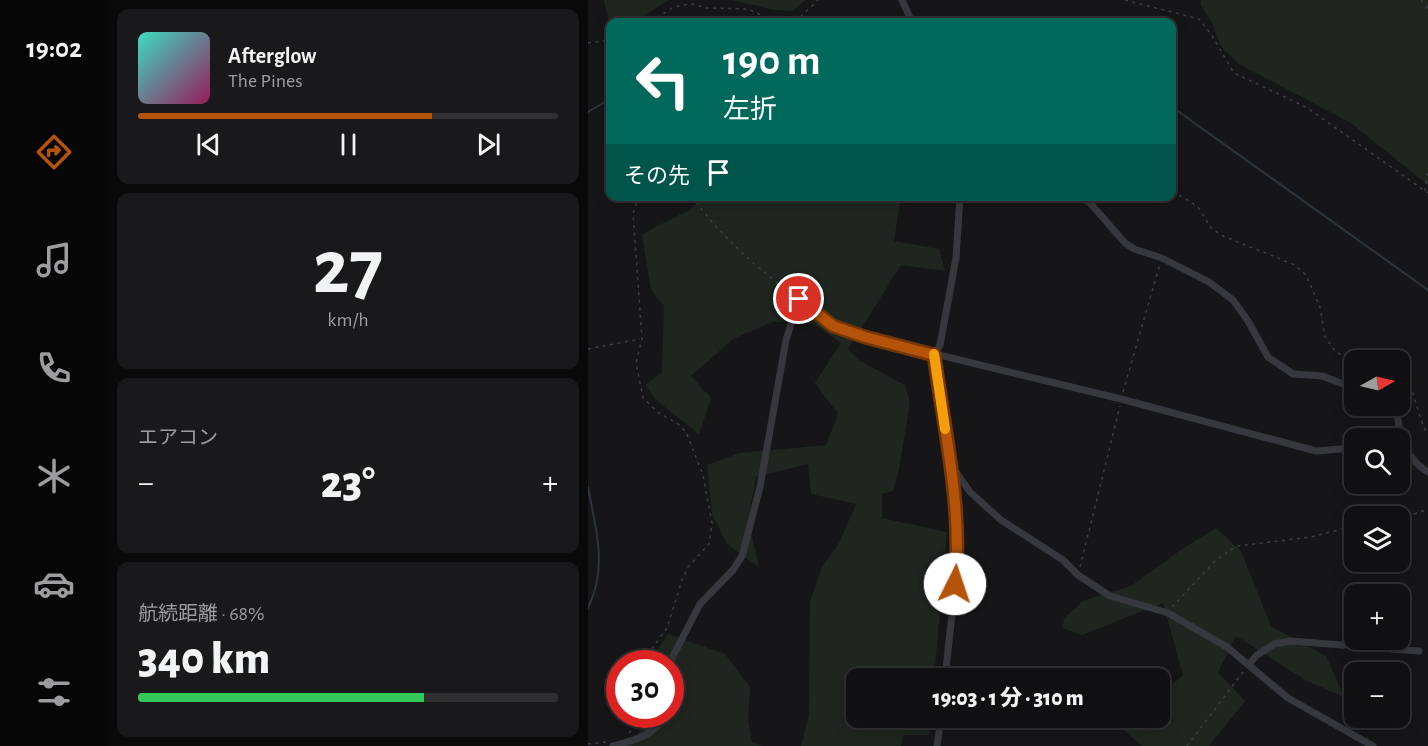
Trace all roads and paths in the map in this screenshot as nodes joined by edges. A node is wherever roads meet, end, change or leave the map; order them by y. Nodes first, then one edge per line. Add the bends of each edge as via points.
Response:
1 (818, 0) edge
2 (902, 0) edge
3 (1125, 0) edge
4 (1421, 0) edge
5 (1428, 9) edge
6 (657, 18) edge
7 (767, 18) edge
8 (799, 18) edge
9 (910, 18) edge
10 (606, 41) edge
11 (588, 43) edge
12 (1428, 168) edge
13 (1427, 192) edge
14 (1176, 194) edge
15 (637, 201) edge
16 (695, 201) edge
17 (960, 201) edge
18 (1087, 201) edge
19 (1162, 258) junction
20 (799, 299) junction
21 (642, 339) junction
22 (588, 349) edge
23 (934, 355) junction
24 (1344, 356) edge
25 (1344, 384) edge
26 (1410, 390) edge
27 (1121, 399) junction
28 (1428, 433) edge
29 (1344, 449) edge
30 (1410, 454) edge
31 (951, 465) junction
32 (1428, 472) edge
33 (1428, 509) edge
34 (1410, 515) edge
35 (1344, 529) edge
36 (1078, 574) junction
37 (1168, 613) junction
38 (651, 650) edge
39 (676, 650) edge
40 (1419, 651) dead end
41 (1249, 664) junction
42 (946, 668) edge
43 (633, 728) edge
44 (655, 728) edge
45 (939, 728) edge
46 (622, 739) dead end
47 (588, 744) edge
48 (612, 744) edge
49 (938, 746) edge
50 (1187, 746) edge
51 (1373, 746) edge

1 - 8 path
2 - 9 street
3 - 13 path via 1198,19 1234,73 1306,107
4 - 5 path
6 - 7 path via 682,4 748,9
10 - 11 path
12 - 13 path
14 - 24 path via 1198,207 1211,228 1223,236 1295,266 1305,275 1320,307 1325,337
15 - 21 path via 633,213
16 - 20 path via 710,222 757,267
17 - 23 street via 956,258 940,345
18 - 19 street via 1125,243
19 - 25 street via 1209,282 1233,300 1268,357 1293,374 1322,376
19 - 27 path
20 - 23 street via 833,326
20 - 39 street via 786,340 760,487 742,556 700,604
21 - 22 path
21 - 38 path via 636,363 643,398 686,432 703,475 711,523 709,544 688,567 667,628
23 - 27 street
23 - 31 street
26 - 28 path
27 - 29 street via 1316,451
27 - 36 path
30 - 32 street
31 - 36 street via 970,492 1000,520
31 - 42 street via 957,561
33 - 34 path
35 - 37 path via 1311,537 1237,546 1216,560
36 - 37 street via 1110,596
37 - 41 street
40 - 41 street via 1368,644 1291,641 1274,644
41 - 50 path
41 - 51 street via 1288,698
43 - 46 path
44 - 48 street via 633,741
45 - 49 street
47 - 48 path

